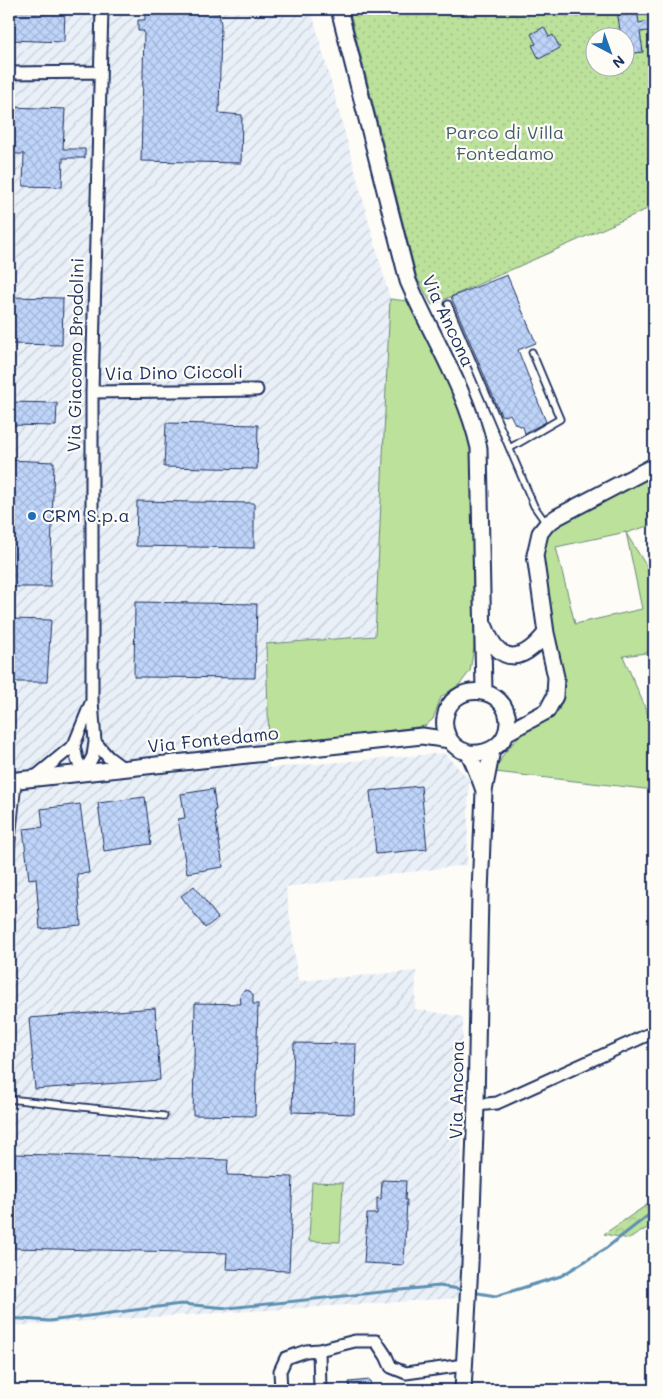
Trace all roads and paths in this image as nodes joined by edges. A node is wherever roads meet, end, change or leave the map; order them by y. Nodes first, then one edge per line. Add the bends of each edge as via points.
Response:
1 (102, 9) edge
2 (340, 9) edge
3 (100, 72) junction
4 (9, 74) edge
5 (448, 304) dead end
6 (532, 352) dead end
7 (257, 390) dead end
8 (92, 392) junction
9 (510, 448) junction
10 (654, 466) edge
11 (547, 524) junction
12 (484, 625) junction
13 (546, 633) junction
14 (483, 653) junction
15 (468, 692) junction
16 (484, 692) junction
17 (92, 701) junction
18 (503, 705) junction
19 (538, 716) junction
20 (445, 719) junction
21 (506, 733) junction
22 (422, 736) junction
23 (450, 740) junction
24 (95, 742) junction
25 (74, 745) junction
26 (492, 750) junction
27 (468, 753) junction
28 (124, 769) junction
29 (84, 773) junction
30 (34, 778) junction
31 (14, 780) edge
32 (484, 791) junction
33 (9, 868) edge
34 (654, 1032) edge
35 (9, 1098) edge
36 (476, 1105) junction
37 (164, 1116) dead end
38 (319, 1350) junction
39 (464, 1365) junction
40 (281, 1390) edge
41 (320, 1390) edge
42 (463, 1390) edge

1 - 3 street, Via Giacomo Brodolini
2 - 12 main road, Via Ancona via 408,281 474,426 479,448
3 - 4 street
3 - 8 street, Via Giacomo Brodolini
5 - 9 lane
6 - 9 lane via 560,419
7 - 8 street, Via Dino Ciccoli
8 - 17 street, Via Giacomo Brodolini
9 - 11 lane via 534,506
10 - 11 main road
11 - 13 main road via 540,533 535,555
12 - 13 main road via 494,646 506,656 526,653
12 - 14 main road, Via Ancona
13 - 19 main road via 556,677 555,696 547,711
14 - 15 main road, Via Ancona
14 - 16 main road, Via Ancona
15 - 16 main road
15 - 20 main road, Via Ancona via 455,699
16 - 18 main road
17 - 24 street, Via Giacomo Brodolini
17 - 25 street, Via Giacomo Brodolini
18 - 19 main road via 523,714
18 - 21 main road via 508,723
19 - 21 main road
20 - 22 main road
20 - 23 main road
21 - 26 main road, Via Ancona
22 - 23 main road, Via Fontedamo
22 - 28 main road, Via Fontedamo
23 - 27 main road
24 - 28 street
24 - 29 street, Via Giacomo Brodolini via 93,756
25 - 29 street
25 - 30 street, Via Giacomo Brodolini
26 - 27 main road
26 - 32 main road, Via Ancona
27 - 32 main road, Via Ancona
28 - 29 main road, Via Fontedamo
29 - 30 main road, Via Fontedamo
30 - 31 main road, Via Fontedamo
31 - 33 lane
32 - 36 main road, Via Ancona
34 - 36 street via 497,1103
35 - 37 lane
36 - 39 main road, Via Ancona
38 - 39 street via 366,1340 376,1341 391,1367 406,1372
38 - 40 street via 286,1358 280,1371
38 - 41 street
39 - 42 main road, Via Ancona

